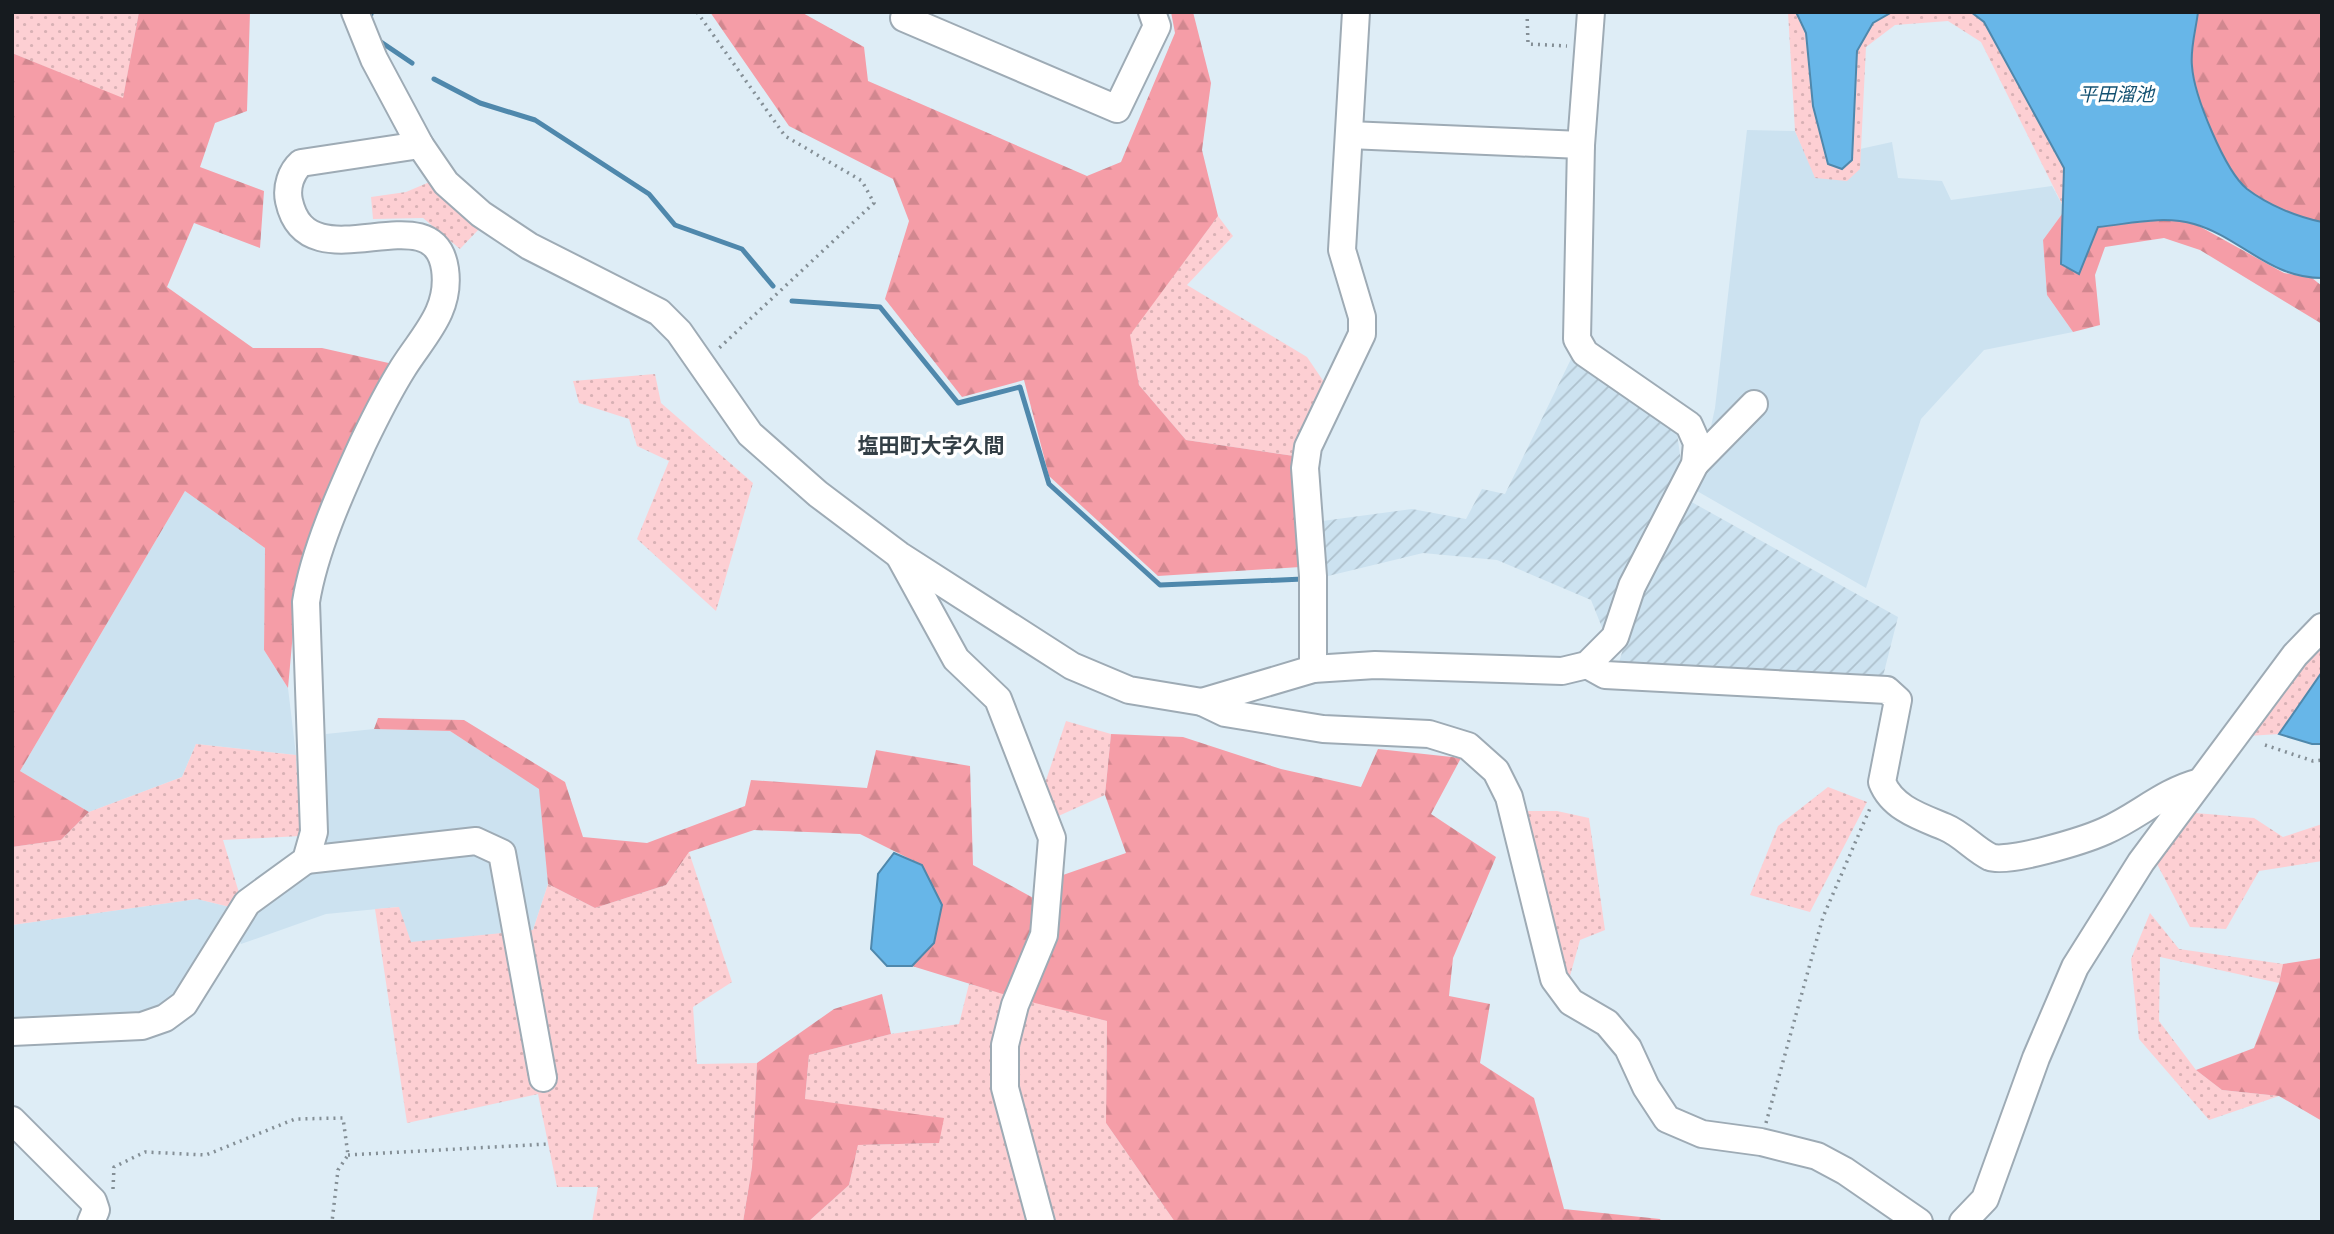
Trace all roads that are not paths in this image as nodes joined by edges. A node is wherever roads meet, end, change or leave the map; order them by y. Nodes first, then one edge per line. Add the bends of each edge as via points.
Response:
1 (355, 12) edge
2 (906, 12) edge
3 (1152, 12) edge
4 (1356, 12) edge
5 (1591, 12) edge
6 (1349, 135) junction
7 (420, 145) junction
8 (1581, 145) junction
9 (1754, 404) dead end
10 (1695, 464) junction
11 (899, 555) junction
12 (2322, 627) edge
13 (1587, 665) junction
14 (1313, 669) junction
15 (1202, 702) junction
16 (2200, 782) junction
17 (306, 860) junction
18 (12, 1032) edge
19 (543, 1078) dead end
20 (12, 1120) edge
21 (94, 1216) edge
22 (1041, 1222) edge
23 (1919, 1222) edge
24 (1964, 1222) edge

1 - 7 street via 374,59
2 - 3 street via 904,18 1117,109 1157,26
4 - 6 street
5 - 8 street
6 - 8 street
6 - 14 street via 1342,250 1362,317 1362,334 1308,447
7 - 11 street via 446,183 481,214 529,246 659,312 679,332 750,434 818,494
7 - 17 street via 301,163 292,171 288,196 294,219 306,232 334,241 406,234 425,238 438,248 445,269 444,296 434,326 404,367 363,443 310,573 306,602 314,832
8 - 10 street via 1577,339 1585,353 1689,425 1697,443
9 - 10 street
10 - 13 street via 1632,586 1615,637
11 - 15 street via 1072,666 1129,690
11 - 22 street via 956,659 998,699 1052,838 1044,935 1015,1005 1005,1045 1005,1088
12 - 16 street via 2295,655
13 - 14 street via 1562,671 1375,665
13 - 16 street via 1605,675 1887,690 1898,700 1882,782 1887,794 1910,812 1953,830 1992,858 2031,855 2105,831 2175,789
14 - 15 street
15 - 23 street via 1238,715 1323,729 1429,734 1468,746 1496,771 1509,797 1554,979 1571,1002 1607,1023 1628,1048 1667,1119 1702,1134 1817,1156
16 - 24 street via 2141,862 2075,967 1985,1199
17 - 18 street via 247,903 184,1004 165,1018 142,1026
17 - 19 street via 476,841 502,853
20 - 21 street via 93,1201

